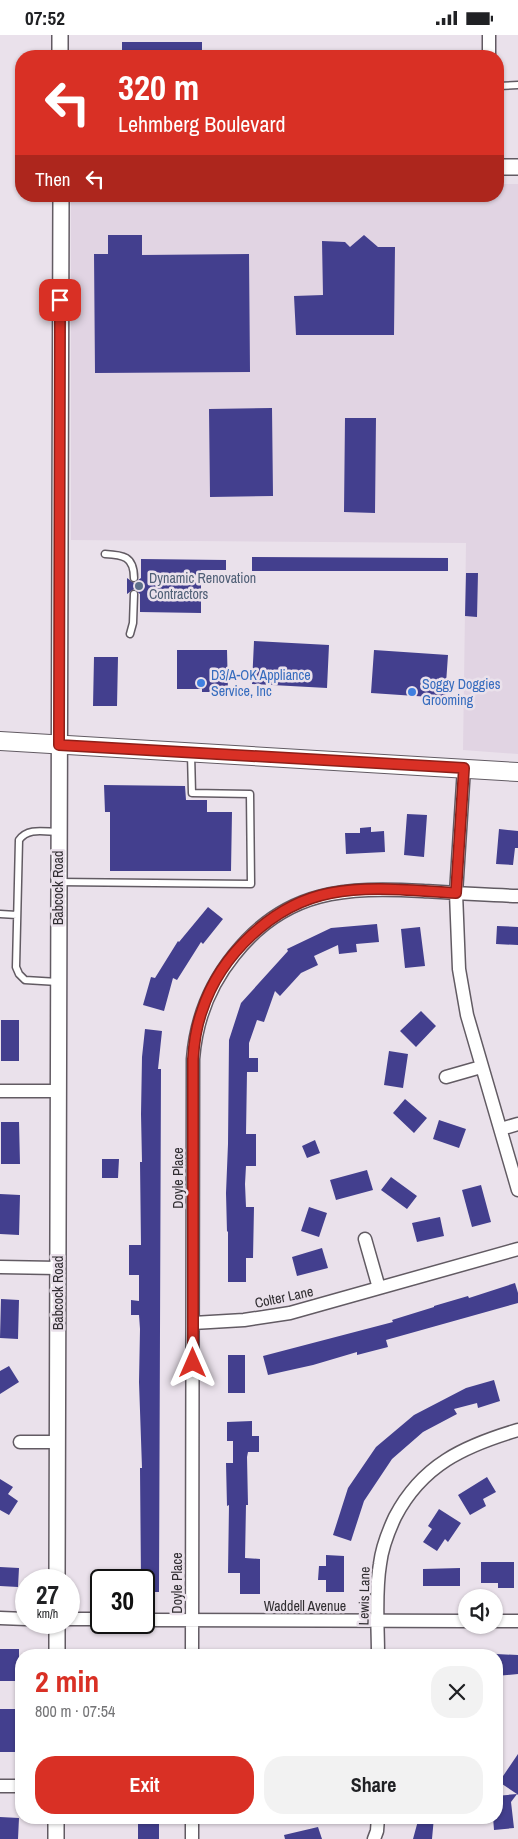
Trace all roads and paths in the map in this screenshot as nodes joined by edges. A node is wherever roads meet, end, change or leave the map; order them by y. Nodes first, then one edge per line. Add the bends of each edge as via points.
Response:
1 (60, 35) edge
2 (489, 35) edge
3 (60, 50) edge
4 (489, 50) edge
5 (518, 85) edge
6 (504, 86) edge
7 (504, 167) edge
8 (518, 167) edge
9 (61, 202) edge
10 (105, 554) dead end
11 (134, 578) dead end
12 (134, 594) dead end
13 (130, 634) dead end
14 (0, 741) edge
15 (59, 745) junction
16 (191, 752) junction
17 (464, 768) junction
18 (518, 772) edge
19 (59, 832) junction
20 (58, 882) junction
21 (456, 893) junction
22 (518, 897) edge
23 (0, 914) edge
24 (17, 915) junction
25 (58, 982) junction
26 (482, 1067) junction
27 (446, 1077) dead end
28 (0, 1091) edge
29 (58, 1091) junction
30 (518, 1124) edge
31 (501, 1129) junction
32 (518, 1190) edge
33 (365, 1239) dead end
34 (518, 1249) edge
35 (0, 1267) edge
36 (58, 1267) junction
37 (379, 1288) junction
38 (193, 1323) junction
39 (518, 1430) edge
40 (20, 1442) dead end
41 (57, 1442) junction
42 (57, 1569) edge
43 (0, 1618) edge
44 (15, 1619) edge
45 (155, 1620) edge
46 (192, 1621) junction
47 (378, 1621) junction
48 (458, 1621) edge
49 (503, 1621) edge
50 (518, 1621) edge
51 (57, 1634) edge
52 (57, 1649) edge
53 (192, 1649) edge
54 (378, 1649) edge
55 (0, 1786) edge
56 (15, 1786) edge
57 (56, 1824) edge
58 (192, 1824) edge
59 (378, 1824) edge
60 (56, 1839) edge
61 (192, 1839) edge
62 (374, 1839) edge

1 - 3 street
2 - 4 street
5 - 6 lane
7 - 8 street
9 - 15 street, Babcock Road
10 - 11 lane via 121,555 130,561
12 - 13 lane
14 - 15 main road
15 - 16 main road
15 - 19 street, Babcock Road
16 - 17 main road
16 - 20 lane via 192,793 250,794 251,883
17 - 18 main road
17 - 21 street
19 - 20 street, Babcock Road
19 - 24 lane via 28,831 23,834 18,846
20 - 25 street, Babcock Road
21 - 22 street, Doyle Place
21 - 26 street via 459,969 467,1015
21 - 38 street, Doyle Place via 367,889 330,893 308,900 284,911 262,927 243,944 213,985 194,1039
23 - 24 lane
24 - 25 lane via 16,967 19,975 25,980
25 - 29 street, Babcock Road
26 - 27 street
26 - 31 street
28 - 29 street
29 - 36 street, Babcock Road
30 - 31 street
31 - 32 street
33 - 37 street
34 - 37 street, Colter Lane
35 - 36 street
36 - 41 street, Babcock Road
37 - 38 street, Colter Lane via 270,1317
38 - 46 street, Doyle Place
39 - 47 street, Lewis Lane via 470,1446 448,1458 429,1472 402,1503 384,1543 378,1579
40 - 41 street
41 - 42 street, Babcock Road
43 - 44 street
45 - 46 street, Waddell Avenue
46 - 47 street, Waddell Avenue
46 - 53 street, Doyle Place
47 - 48 street, Waddell Avenue
47 - 54 street, Lewis Lane
49 - 50 street
51 - 52 street
55 - 56 street
57 - 60 street
58 - 61 street
59 - 62 street

